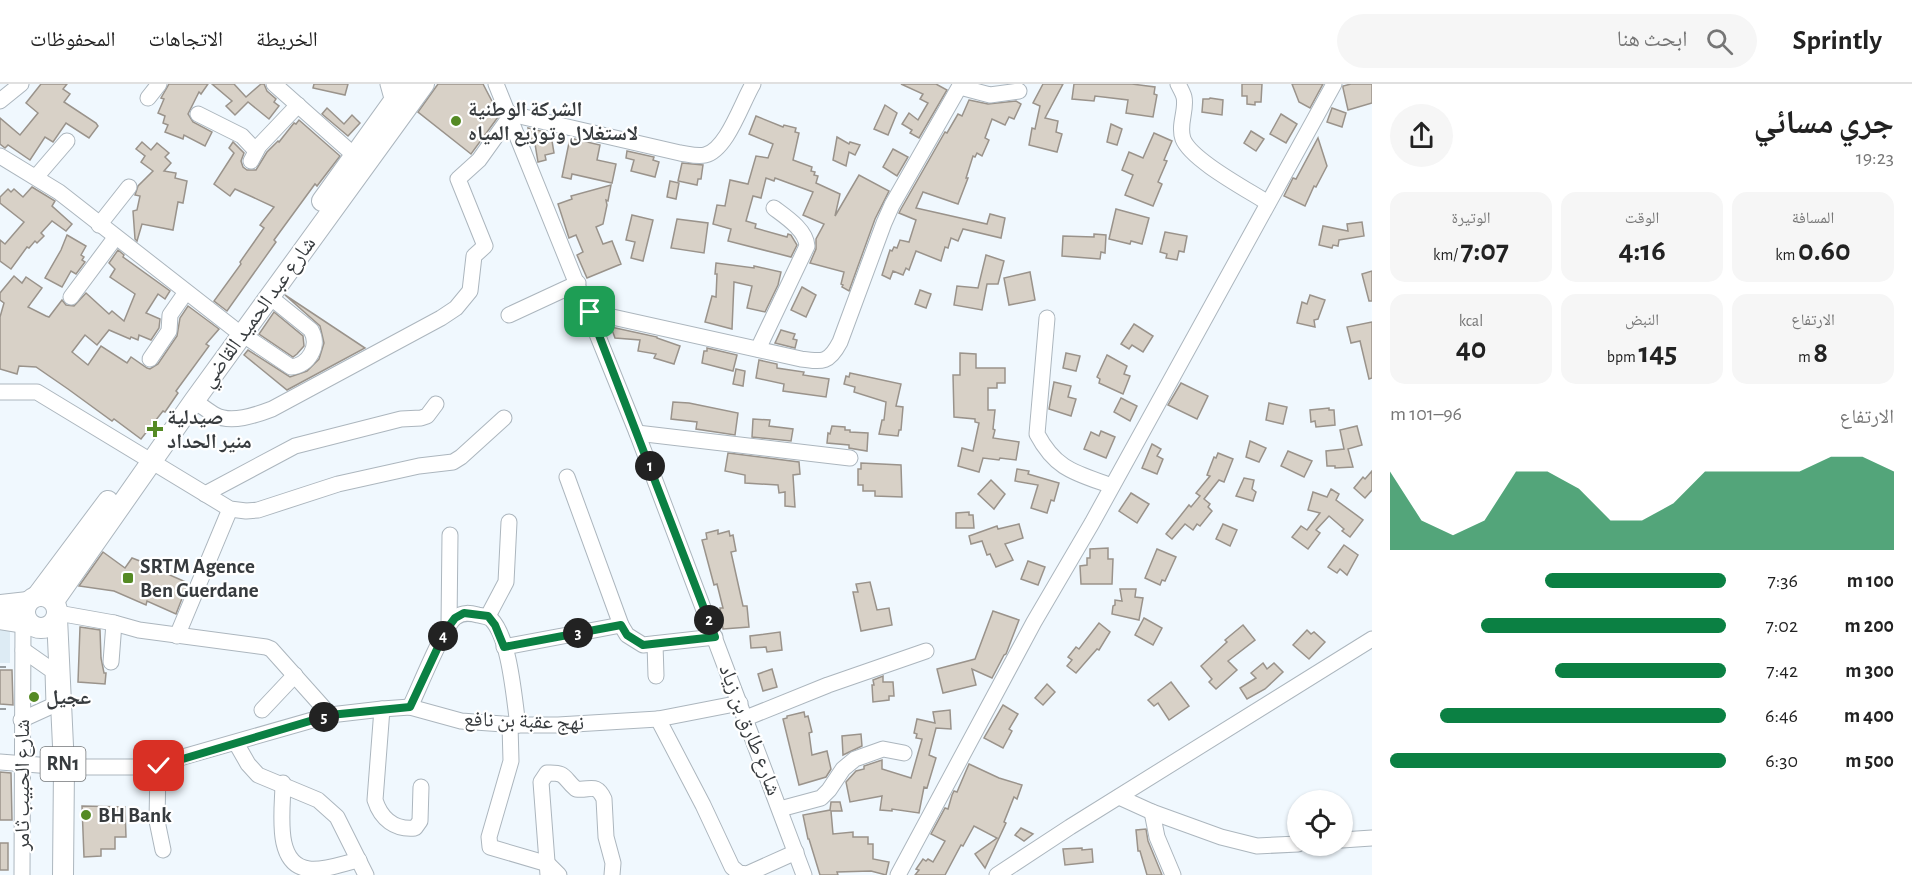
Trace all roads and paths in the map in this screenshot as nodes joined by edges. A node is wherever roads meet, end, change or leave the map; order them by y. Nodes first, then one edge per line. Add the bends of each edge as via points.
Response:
1 (21, 84) edge
2 (159, 84) edge
3 (274, 84) edge
4 (406, 84) edge
5 (424, 84) edge
6 (496, 84) edge
7 (1178, 84) edge
8 (1334, 84) edge
9 (747, 86) edge
10 (961, 86) edge
11 (290, 89) edge
12 (1019, 91) dead end
13 (390, 93) edge
14 (148, 98) dead end
15 (0, 101) edge
16 (298, 105) junction
17 (198, 114) dead end
18 (508, 115) junction
19 (67, 141) dead end
20 (0, 156) edge
21 (360, 160) junction
22 (36, 177) junction
23 (129, 187) dead end
24 (1268, 203) junction
25 (774, 208) dead end
26 (99, 225) junction
27 (115, 238) junction
28 (578, 283) junction
29 (186, 292) junction
30 (71, 297) dead end
31 (270, 297) junction
32 (590, 312) junction
33 (509, 315) dead end
34 (1047, 318) dead end
35 (238, 331) junction
36 (758, 349) junction
37 (150, 358) dead end
38 (0, 392) edge
39 (194, 401) junction
40 (436, 404) dead end
41 (504, 418) dead end
42 (637, 433) junction
43 (147, 458) junction
44 (850, 458) dead end
45 (567, 477) dead end
46 (1112, 486) junction
47 (205, 494) junction
48 (230, 509) junction
49 (509, 522) dead end
50 (450, 535) dead end
51 (0, 605) edge
52 (41, 613) junction
53 (488, 616) junction
54 (0, 619) edge
55 (114, 623) junction
56 (621, 625) junction
57 (449, 626) junction
58 (177, 636) junction
59 (715, 637) junction
60 (1372, 639) edge
61 (656, 644) junction
62 (504, 647) junction
63 (23, 650) junction
64 (926, 651) dead end
65 (111, 662) dead end
66 (295, 675) junction
67 (656, 676) dead end
68 (410, 707) junction
69 (382, 709) junction
70 (262, 710) dead end
71 (743, 710) junction
72 (330, 715) junction
73 (21, 720) junction
74 (658, 720) junction
75 (514, 725) junction
76 (236, 743) junction
77 (904, 753) dead end
78 (0, 762) edge
79 (22, 762) junction
80 (159, 766) junction
81 (63, 767) junction
82 (283, 783) junction
83 (421, 787) dead end
84 (1119, 797) junction
85 (780, 809) junction
86 (1152, 812) junction
87 (1372, 838) edge
88 (1353, 839) edge
89 (1287, 845) edge
90 (163, 850) dead end
91 (796, 852) junction
92 (359, 860) junction
93 (552, 871) edge
94 (22, 875) edge
95 (63, 875) edge
96 (366, 875) edge
97 (612, 875) edge
98 (804, 875) edge
99 (898, 875) edge
100 (997, 875) edge
101 (1173, 875) edge

1 - 15 street
2 - 14 street
3 - 11 street
4 - 13 main road, شارع عبد الحميد القاضي
5 - 21 main road, شارع عبد الحميد القاضي
6 - 18 street, شارع طارق بن زياد
7 - 24 street via 1184,97 1183,138 1189,149
8 - 24 street
9 - 18 street via 726,136 717,148 702,155
10 - 12 street via 990,95
10 - 36 street via 892,205 835,352 819,361
11 - 16 street
13 - 21 main road, شارع عبد الحميد القاضي
16 - 17 street via 253,156 242,136
16 - 21 street
18 - 28 street, شارع طارق بن زياد
18 - 39 street via 479,160 458,179 485,246 474,256 470,291 456,308 261,413 223,418
19 - 22 street
20 - 22 street
21 - 31 main road, شارع عبد الحميد القاضي
21 - 35 main road, شارع عبد الحميد القاضي
22 - 26 street
23 - 26 street
24 - 46 street
25 - 36 street via 803,233 807,246
26 - 27 street
27 - 29 street
27 - 30 street
28 - 32 street, شارع طارق بن زياد
28 - 33 street
29 - 35 street
29 - 37 street via 170,315 169,331
31 - 35 main road, شارع عبد الحميد القاضي
31 - 35 street via 311,330 315,343 307,360 291,366
32 - 36 street
32 - 42 street, شارع طارق بن زياد
34 - 46 street via 1037,434 1058,463
35 - 39 main road, شارع عبد الحميد القاضي
35 - 43 main road, شارع عبد الحميد القاضي
38 - 43 street via 38,392
39 - 43 main road, شارع عبد الحميد القاضي
40 - 47 street via 421,418 401,419 295,446
41 - 48 street via 450,463 338,484 258,510
42 - 44 street
42 - 59 street, شارع طارق بن زياد
43 - 47 street
43 - 52 main road, شارع عبد الحميد القاضي
45 - 56 street
46 - 99 street
47 - 48 street
48 - 58 street
49 - 53 street via 506,582
50 - 57 street
51 - 52 main road
52 - 54 main road
52 - 55 street
52 - 63 street, شارع الحبيب ثامر
52 - 81 main road, RN1 via 59,652
53 - 57 street via 464,613
53 - 62 street
55 - 58 street
55 - 65 street
56 - 61 street via 637,643
56 - 62 street
57 - 68 street
58 - 66 street via 266,647
59 - 61 street
59 - 71 street, شارع طارق بن زياد
60 - 84 street
61 - 67 street
62 - 75 street via 510,668
63 - 73 street, شارع الحبيب ثامر
63 - 73 street via 53,671 54,705
64 - 71 street, نهج عقبة بن نافع via 828,686
66 - 70 street
66 - 72 street
68 - 69 street, نهج عقبة بن نافع
68 - 75 street, نهج عقبة بن نافع via 461,721
69 - 72 street, نهج عقبة بن نافع
69 - 83 street via 375,800 379,811 387,821 406,829 415,828 420,821
71 - 74 street, نهج عقبة بن نافع
71 - 85 street, شارع طارق بن زياد
72 - 76 street, نهج عقبة بن نافع
73 - 79 street, شارع الحبيب ثامر
74 - 75 street, نهج عقبة بن نافع
74 - 91 street via 732,867 747,874
75 - 93 street via 511,761 489,837 490,847
76 - 80 street, نهج عقبة بن نافع
76 - 82 street via 258,775
77 - 85 street via 883,749 855,759 821,798
78 - 79 street, نهج عقبة بن نافع
79 - 81 street, نهج عقبة بن نافع
79 - 94 street, شارع الحبيب ثامر
80 - 81 street, نهج عقبة بن نافع
80 - 90 street via 157,821
81 - 95 main road, RN1
82 - 92 street via 318,800 337,817
82 - 92 street via 282,840 286,854 295,864 320,869
84 - 86 street
84 - 100 street
85 - 91 street, شارع طارق بن زياد
86 - 89 street via 1257,846
86 - 101 street via 1157,837
87 - 88 street
91 - 98 street, شارع طارق بن زياد
92 - 96 street
93 - 97 street via 541,782 547,773 558,772 576,789 594,788 602,794

